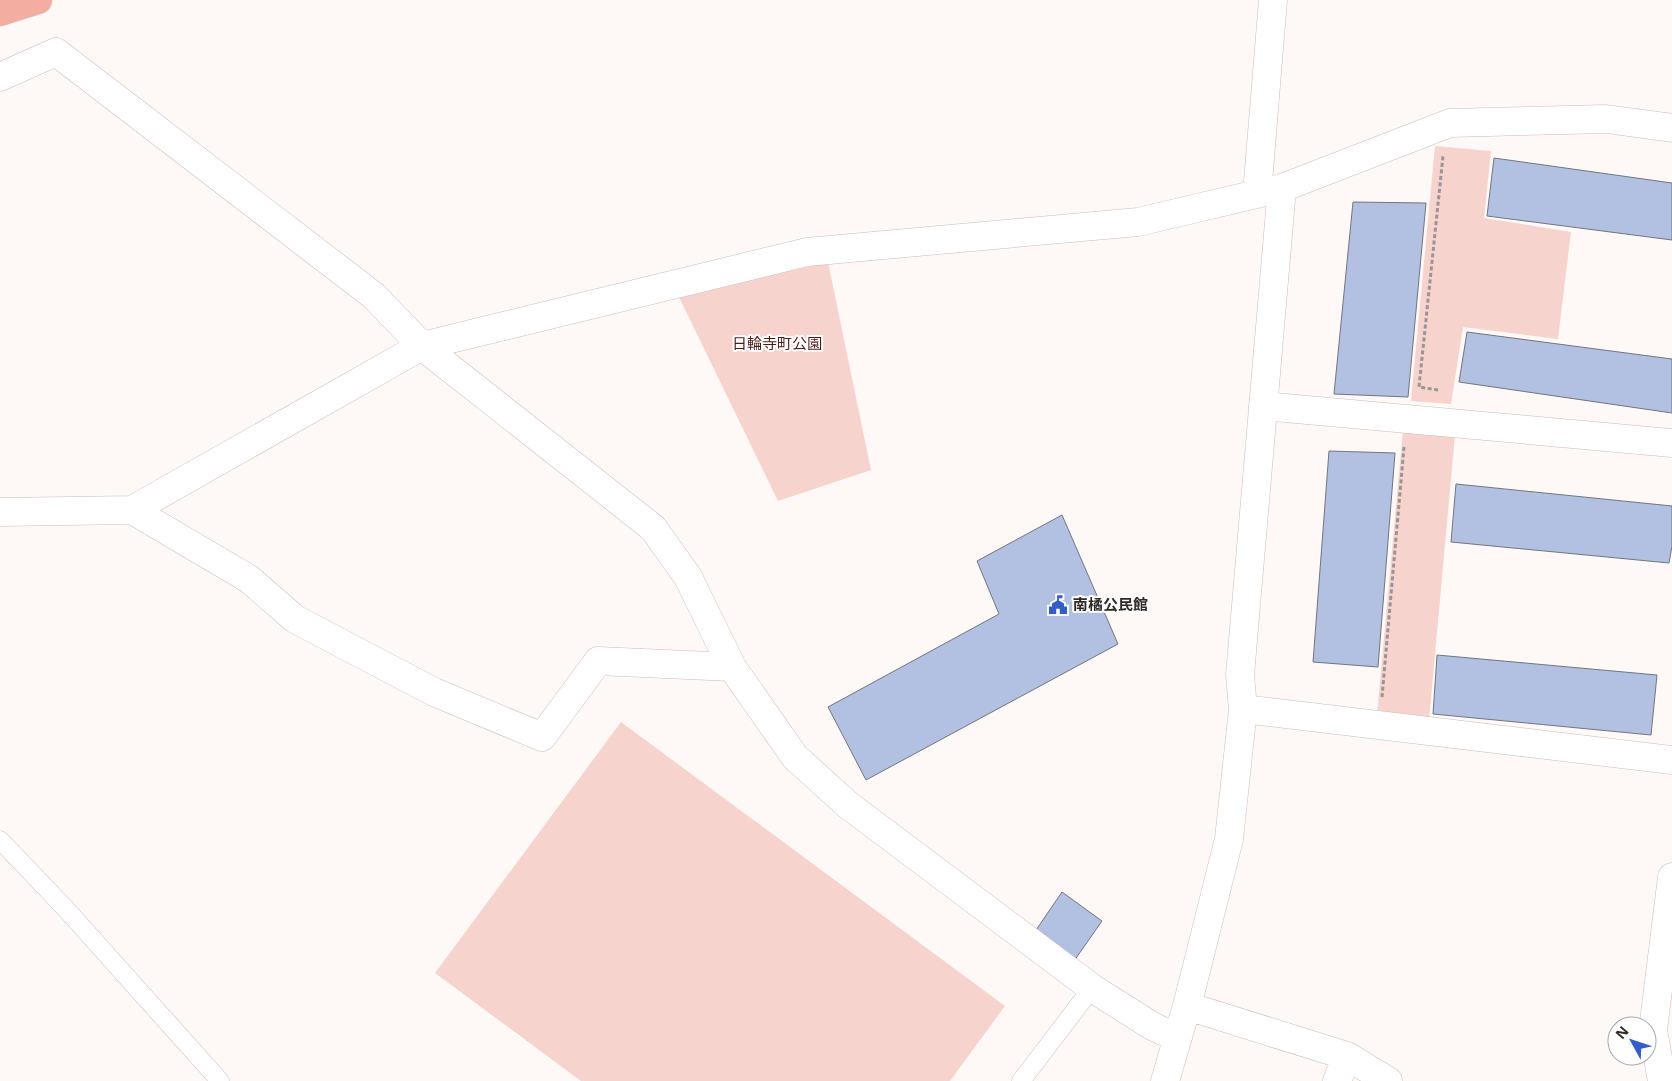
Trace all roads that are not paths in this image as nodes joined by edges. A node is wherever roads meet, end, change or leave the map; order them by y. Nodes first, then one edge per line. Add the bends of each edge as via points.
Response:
1 (38, 0) edge
2 (1273, 0) edge
3 (0, 12) edge
4 (0, 76) edge
5 (1672, 128) edge
6 (1270, 191) junction
7 (422, 346) junction
8 (1263, 406) junction
9 (1672, 443) edge
10 (132, 510) junction
11 (0, 512) edge
12 (732, 667) junction
13 (1243, 709) junction
14 (1672, 760) edge
15 (0, 840) edge
16 (1672, 876) edge
17 (1092, 988) junction
18 (1187, 1006) junction
19 (1177, 1038) junction
20 (1347, 1056) junction
21 (220, 1081) edge
22 (1021, 1081) edge
23 (1165, 1081) edge
24 (1338, 1081) edge
25 (1388, 1081) edge
26 (1662, 1081) edge

1 - 3 highway
2 - 6 street
4 - 7 street via 56,52 374,296
5 - 6 street via 1606,119 1450,123
6 - 7 street via 1138,222 808,252
6 - 8 street
7 - 10 street
7 - 12 street via 653,528 688,577
8 - 9 street
8 - 13 street via 1240,675
10 - 11 street
10 - 12 street via 249,579 295,619 434,692 542,737 598,661
12 - 17 street via 795,757 848,805
13 - 14 street
13 - 18 street via 1229,838
15 - 21 lane
16 - 26 street via 1653,1030
17 - 19 street
17 - 22 lane
18 - 19 street
18 - 20 street
19 - 23 street
20 - 24 street
20 - 25 street

